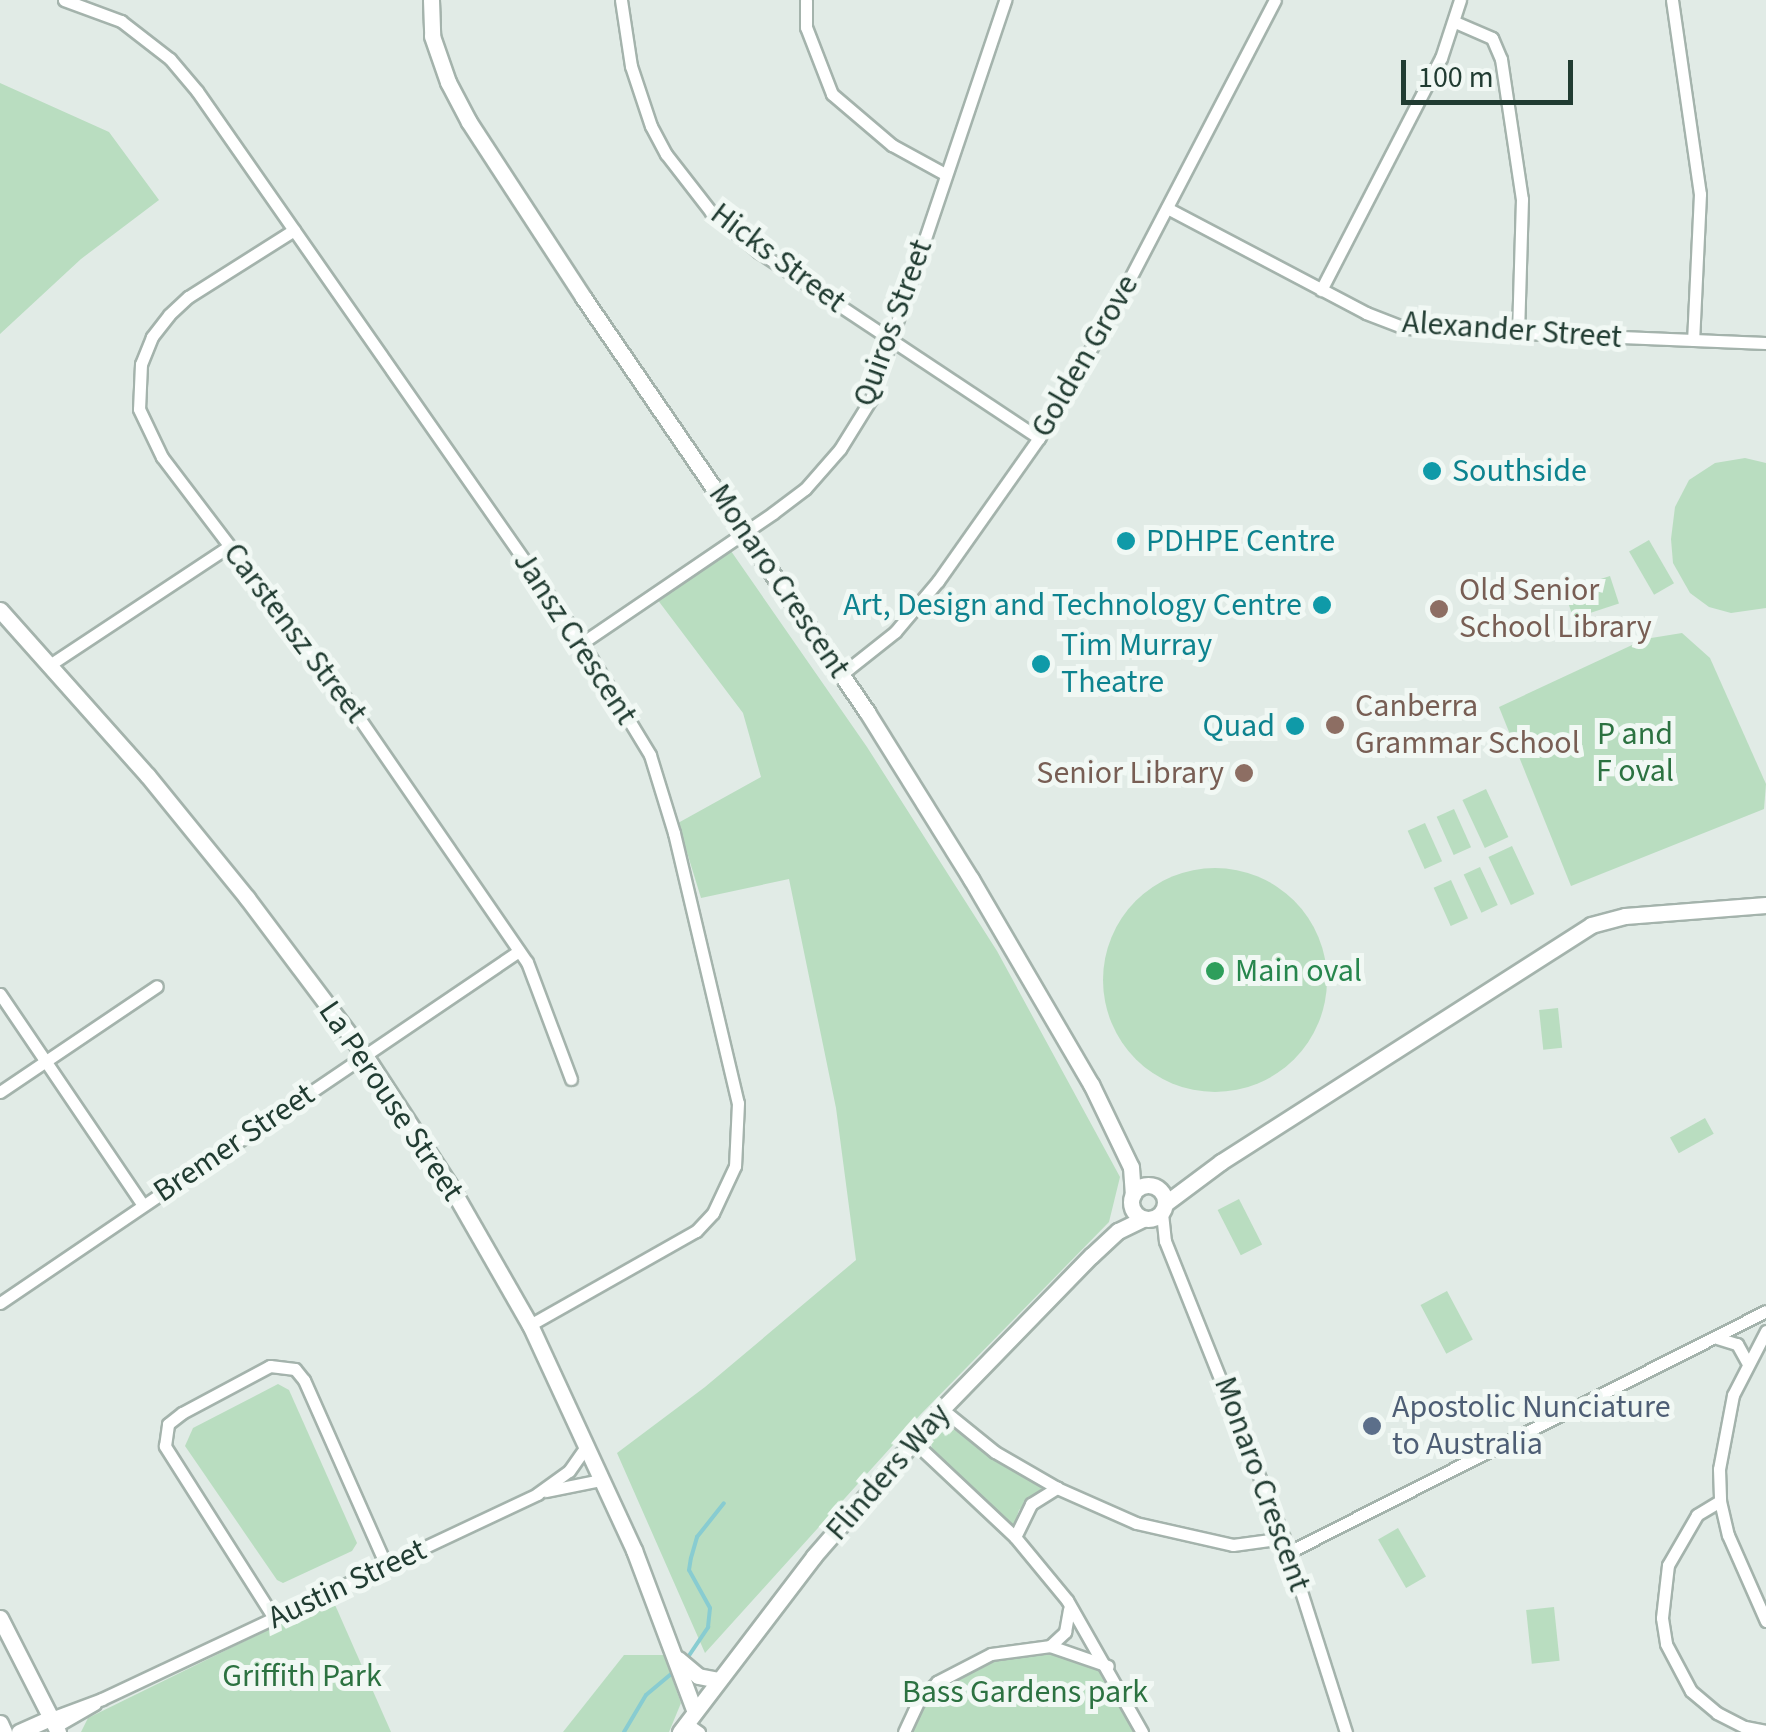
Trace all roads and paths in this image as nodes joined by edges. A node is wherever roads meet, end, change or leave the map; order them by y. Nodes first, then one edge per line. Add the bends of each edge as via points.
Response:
1 (64, 0) edge
2 (432, 0) edge
3 (621, 0) edge
4 (806, 0) edge
5 (1005, 0) edge
6 (1275, 0) edge
7 (1460, 0) edge
8 (1672, 0) edge
9 (1456, 22) junction
10 (945, 174) junction
11 (1166, 208) junction
12 (294, 230) junction
13 (1322, 290) junction
14 (1518, 334) junction
15 (891, 340) junction
16 (1694, 340) junction
17 (1766, 343) edge
18 (1039, 438) junction
19 (746, 530) junction
20 (229, 546) junction
21 (0, 610) edge
22 (582, 643) junction
23 (48, 666) junction
24 (842, 674) junction
25 (1766, 905) edge
26 (518, 950) junction
27 (157, 986) dead end
28 (0, 994) edge
29 (364, 1054) junction
30 (45, 1060) junction
31 (572, 1079) dead end
32 (0, 1092) edge
33 (1221, 1162) junction
34 (1131, 1166) junction
35 (1153, 1186) junction
36 (143, 1205) junction
37 (1164, 1208) junction
38 (1138, 1210) junction
39 (1165, 1241) junction
40 (0, 1303) edge
41 (1766, 1311) edge
42 (530, 1324) junction
43 (1766, 1331) edge
44 (1712, 1338) junction
45 (1747, 1362) junction
46 (942, 1409) junction
47 (914, 1442) junction
48 (586, 1447) junction
49 (601, 1480) junction
50 (1057, 1488) junction
51 (537, 1494) junction
52 (1720, 1501) junction
53 (1015, 1537) junction
54 (1284, 1538) junction
55 (1289, 1552) junction
56 (386, 1565) junction
57 (1067, 1600) junction
58 (0, 1618) edge
59 (274, 1618) junction
60 (1766, 1622) edge
61 (1050, 1646) junction
62 (680, 1662) junction
63 (1108, 1666) junction
64 (718, 1680) junction
65 (0, 1723) edge
66 (690, 1725) edge
67 (52, 1727) edge
68 (1766, 1731) edge
69 (4, 1732) edge
70 (19, 1732) edge
71 (904, 1732) edge
72 (1142, 1732) edge
73 (1346, 1732) edge

1 - 12 street, Jansz Crescent via 121,21 170,59
2 - 19 street, Monaro Crescent via 432,36 470,122
3 - 15 street, Hicks Street via 639,97 686,184 759,252
4 - 10 street via 806,26 832,94 892,145
5 - 10 street, Quiros Street
6 - 11 street, Golden Grove
7 - 9 street
8 - 16 street via 1700,194
9 - 13 street
9 - 14 street via 1492,38 1501,58 1522,199
10 - 15 street, Quiros Street
11 - 13 street, Alexander Street
11 - 18 street, Golden Grove
12 - 20 street, Carstensz Street via 188,297 152,337 141,364 139,409 148,432
12 - 22 street, Jansz Crescent
13 - 14 street, Alexander Street via 1406,328
14 - 16 street, Alexander Street
15 - 18 street, Hicks Street
15 - 19 street, Quiros Street via 871,399 840,449 805,489
16 - 17 street, Alexander Street
18 - 24 street, Golden Grove via 938,581 895,632
19 - 22 street, Quiros Street
19 - 24 street, Monaro Crescent
20 - 23 street
20 - 26 street, Carstensz Street via 346,699
21 - 23 street, La Perouse Street
22 - 42 street, Jansz Crescent via 658,776 738,1103 738,1149 728,1188 696,1231
23 - 29 street, La Perouse Street via 212,855
24 - 34 street, Monaro Crescent via 1038,988
25 - 33 street via 1590,925
26 - 29 street, Bremer Street
26 - 31 street, Carstensz Street
27 - 30 street
28 - 30 street
29 - 36 street, Bremer Street
29 - 42 street, La Perouse Street
30 - 32 street
30 - 36 street
33 - 35 street
33 - 37 street
34 - 35 street, Monaro Crescent
34 - 38 street, Monaro Crescent
35 - 37 street, Monaro Crescent
35 - 38 street
36 - 40 street, Bremer Street
37 - 38 street
37 - 39 street, Monaro Crescent
38 - 39 street, Monaro Crescent
38 - 46 street, Flinders Way
39 - 54 street, Monaro Crescent
41 - 44 street
42 - 48 street, La Perouse Street
43 - 45 street
44 - 45 street via 1732,1340
44 - 55 street
45 - 52 street via 1723,1430
46 - 47 street, Flinders Way
46 - 50 street via 995,1452
47 - 53 street
47 - 64 street, Flinders Way
48 - 49 street, La Perouse Street
48 - 51 street, Austin Street via 570,1472
49 - 51 street, Austin Street
49 - 62 street, La Perouse Street
50 - 53 street via 1022,1513
50 - 54 street via 1179,1534 1240,1545
51 - 56 street, Austin Street
52 - 60 street
52 - 68 street via 1697,1515 1668,1564 1666,1644 1691,1690 1745,1728
53 - 57 street
54 - 55 street, Monaro Crescent
55 - 73 street, Monaro Crescent
56 - 59 street, Austin Street
56 - 59 street via 304,1380 296,1368 270,1366 182,1413 165,1436 167,1455
57 - 61 street via 1070,1622
57 - 63 street
58 - 67 street
59 - 67 street, Austin Street
61 - 63 street
61 - 71 street via 965,1665 928,1692
62 - 64 street
62 - 66 street, La Perouse Street
63 - 72 street
64 - 66 street, Flinders Way
65 - 69 street
67 - 70 street

